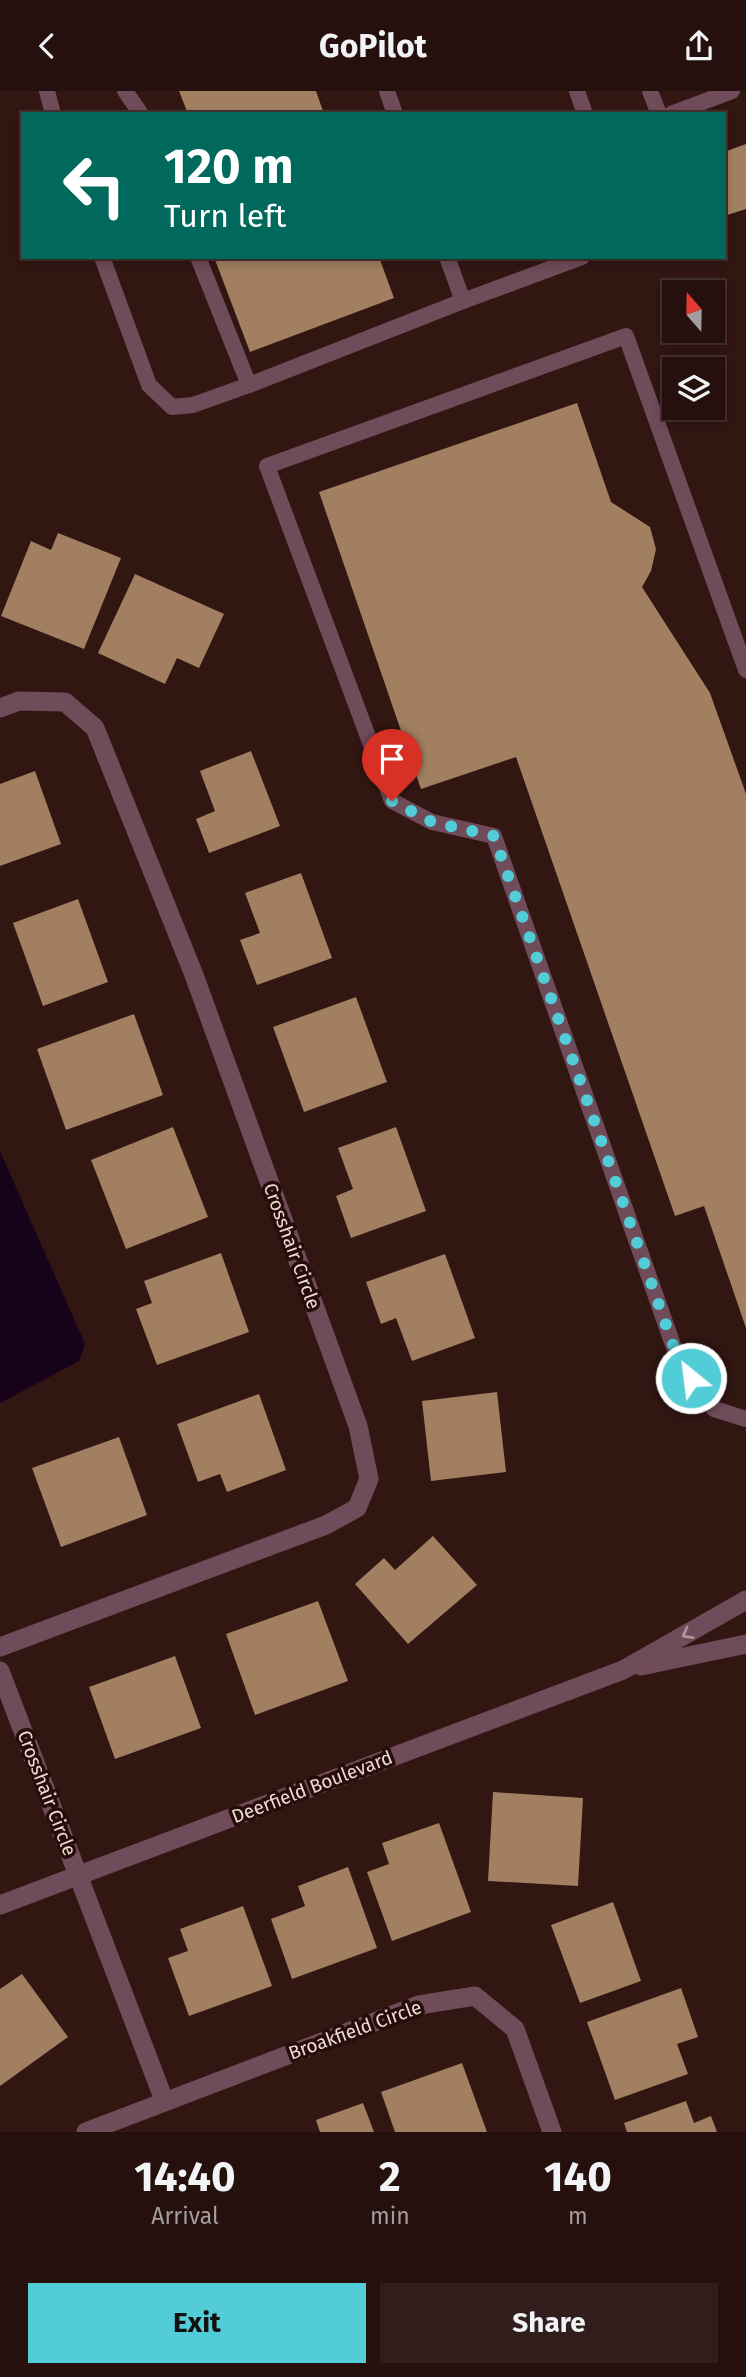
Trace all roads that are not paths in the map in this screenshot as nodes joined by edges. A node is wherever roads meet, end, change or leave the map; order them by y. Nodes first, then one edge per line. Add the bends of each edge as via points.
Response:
1 (47, 91) edge
2 (125, 91) edge
3 (387, 91) edge
4 (577, 91) edge
5 (650, 91) edge
6 (732, 91) edge
7 (52, 112) edge
8 (140, 112) edge
9 (394, 112) edge
10 (584, 112) edge
11 (658, 112) edge
12 (676, 112) edge
13 (103, 259) edge
14 (199, 259) edge
15 (448, 259) edge
16 (577, 259) edge
17 (463, 301) junction
18 (249, 385) junction
19 (746, 670) edge
20 (0, 708) edge
21 (746, 1419) edge
22 (746, 1600) edge
23 (746, 1644) edge
24 (0, 1647) edge
25 (623, 1669) junction
26 (0, 1671) edge
27 (79, 1875) junction
28 (0, 1905) edge
29 (164, 2100) junction
30 (86, 2132) edge
31 (552, 2132) edge

1 - 7 lane
2 - 8 lane
3 - 9 lane
4 - 10 lane
5 - 11 lane
6 - 12 lane
13 - 18 lane via 149,385 172,407 193,405
14 - 18 lane
15 - 17 lane
16 - 17 lane
17 - 18 lane
19 - 21 lane via 626,336 267,465 392,801 432,822 494,836 679,1362 714,1409
20 - 24 street, Crosshair Circle via 19,701 65,702 95,728 194,975 358,1426 369,1479 357,1508 326,1525
22 -> 25 street, Deerfield Boulevard
23 - 25 street, Deerfield Boulevard
25 - 27 street, Deerfield Boulevard
26 - 27 street, Crosshair Circle
27 - 28 street, Deerfield Boulevard
27 - 29 street
29 - 30 street, Broakfield Circle
29 - 31 street, Broakfield Circle via 419,2005 475,1996 515,2029

